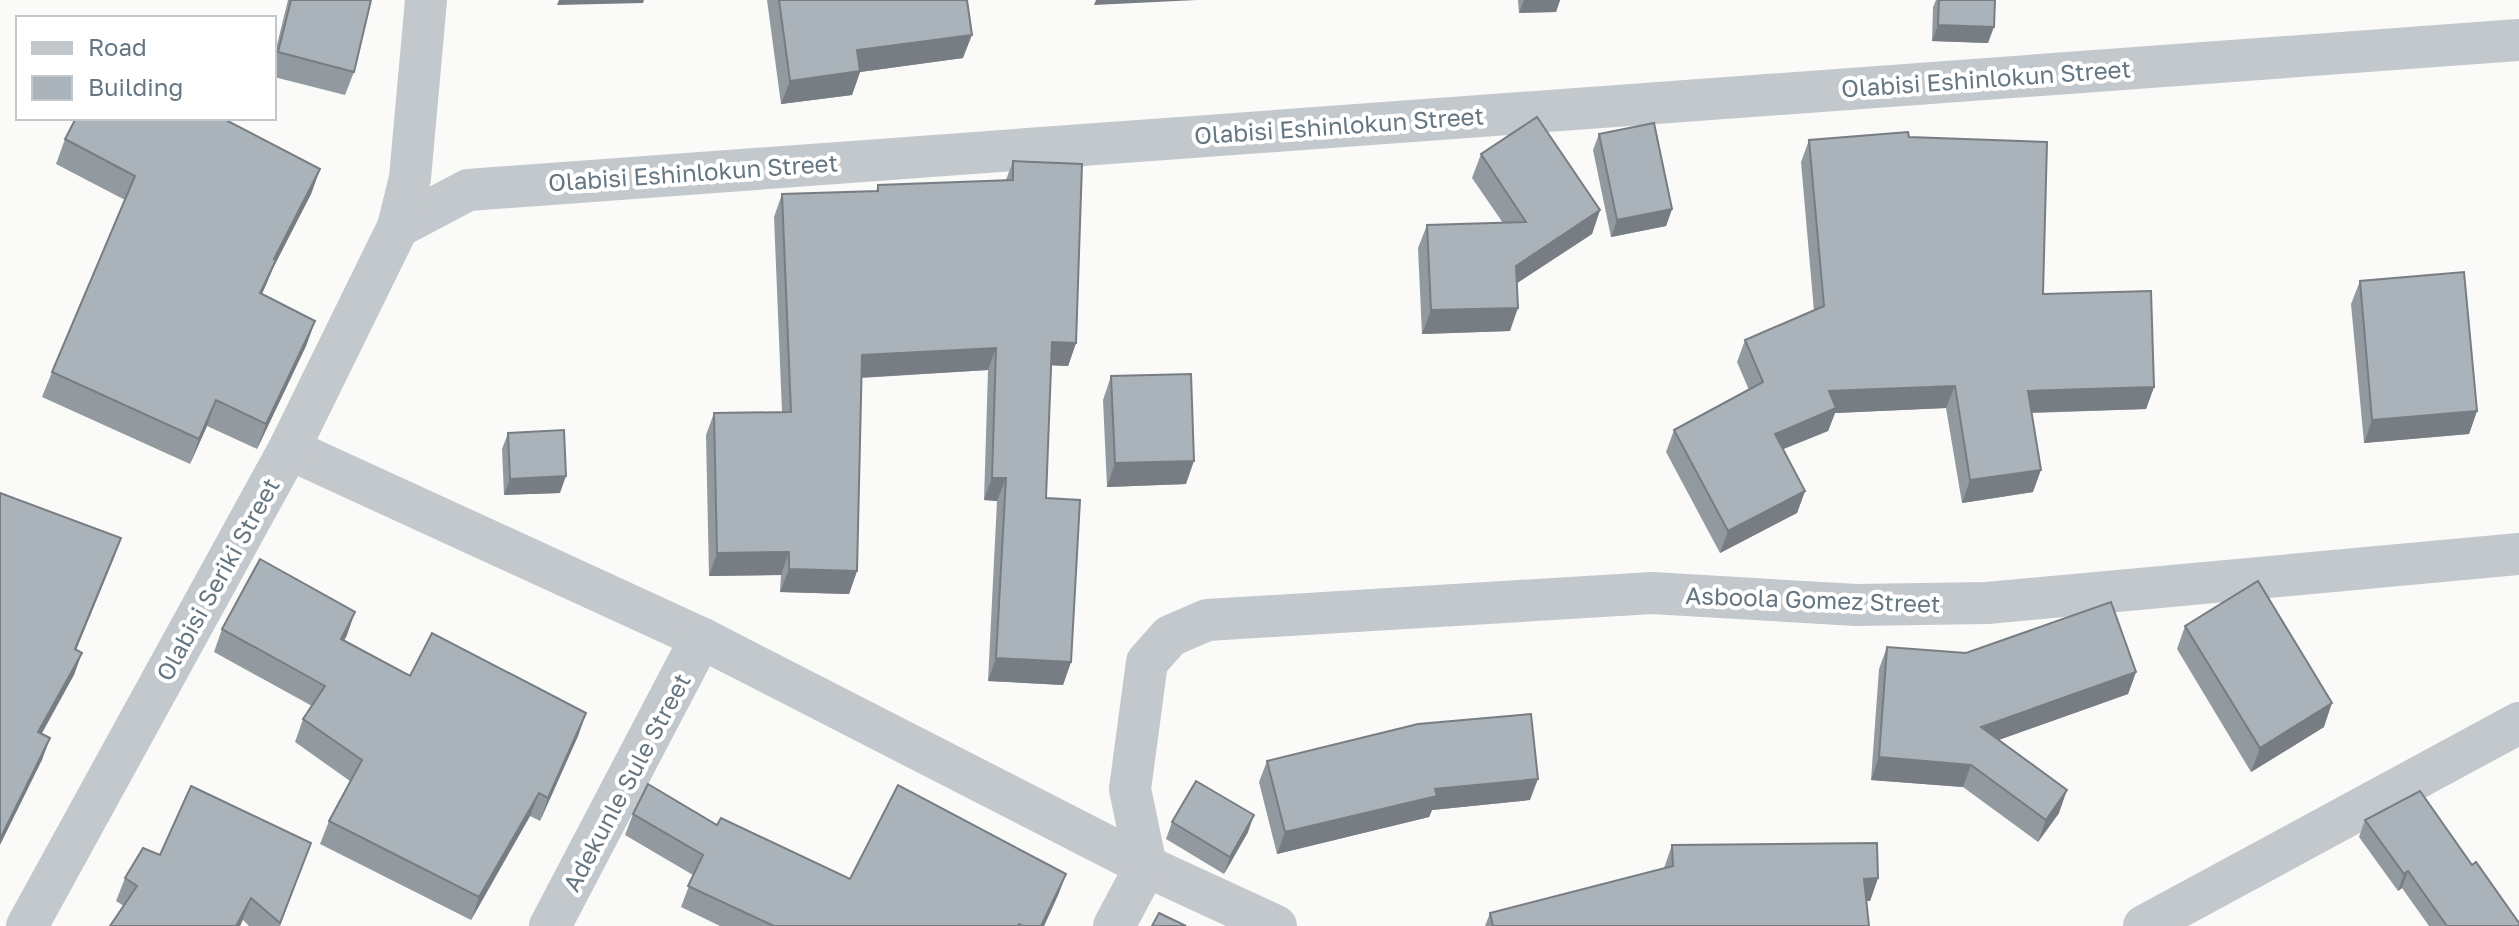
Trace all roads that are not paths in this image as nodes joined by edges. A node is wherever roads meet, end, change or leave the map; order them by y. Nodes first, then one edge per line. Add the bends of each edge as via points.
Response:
1 (426, 0) edge
2 (2519, 40) edge
3 (398, 227) junction
4 (289, 449) junction
5 (2519, 554) edge
6 (701, 638) junction
7 (2519, 723) edge
8 (1146, 866) junction
9 (27, 926) edge
10 (550, 926) edge
11 (1114, 926) edge
12 (1276, 926) edge
13 (2144, 926) edge

1 - 3 street via 410,178
2 - 3 street, Olabisi Eshinlokun Street via 468,190
3 - 4 street, Olabisi Seriki Street
4 - 6 street
4 - 9 street, Olabisi Seriki Street
5 - 8 street, Asboola Gomez Street via 1987,603 1856,605 1652,593 1207,620 1170,636 1147,662 1130,789
6 - 8 street
6 - 10 street, Adekunle Sule Street
7 - 13 street
8 - 11 street
8 - 12 street

